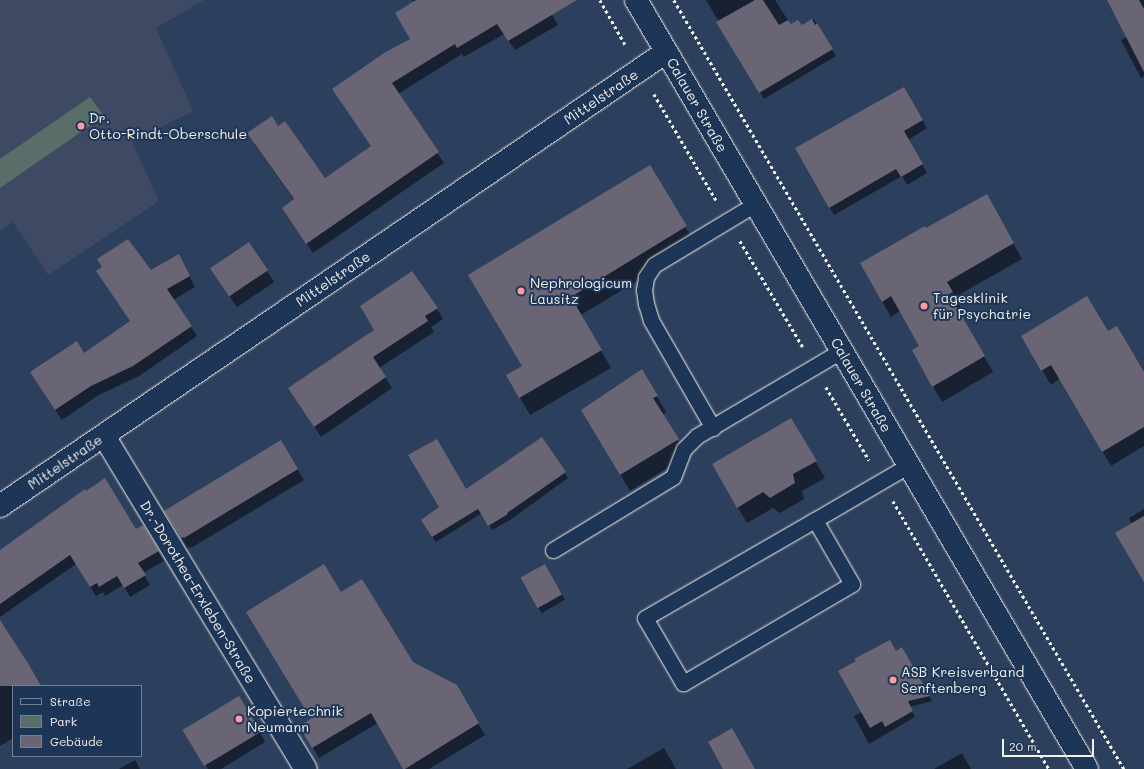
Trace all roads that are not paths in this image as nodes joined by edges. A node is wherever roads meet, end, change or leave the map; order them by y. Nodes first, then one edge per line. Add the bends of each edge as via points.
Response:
1 (636, 0) edge
2 (666, 52) junction
3 (755, 204) junction
4 (841, 351) junction
5 (713, 428) junction
6 (104, 436) junction
7 (909, 466) junction
8 (0, 506) edge
9 (815, 520) junction
10 (553, 550) dead end
11 (306, 769) edge
12 (1087, 769) edge

1 - 2 street, Calauer Straße
2 - 3 street, Calauer Straße
2 - 6 street, Mittelstraße
3 - 4 street, Calauer Straße
3 - 5 lane via 654,264 646,276 644,290 651,320
4 - 5 lane
4 - 7 street, Calauer Straße
5 - 10 lane via 692,440 684,449 673,477
6 - 8 street, Mittelstraße
6 - 11 street, Dr.-Dorothea-Erxleben-Straße
7 - 9 lane
7 - 12 street, Calauer Straße
9 - 9 lane via 645,618 683,683 852,584

